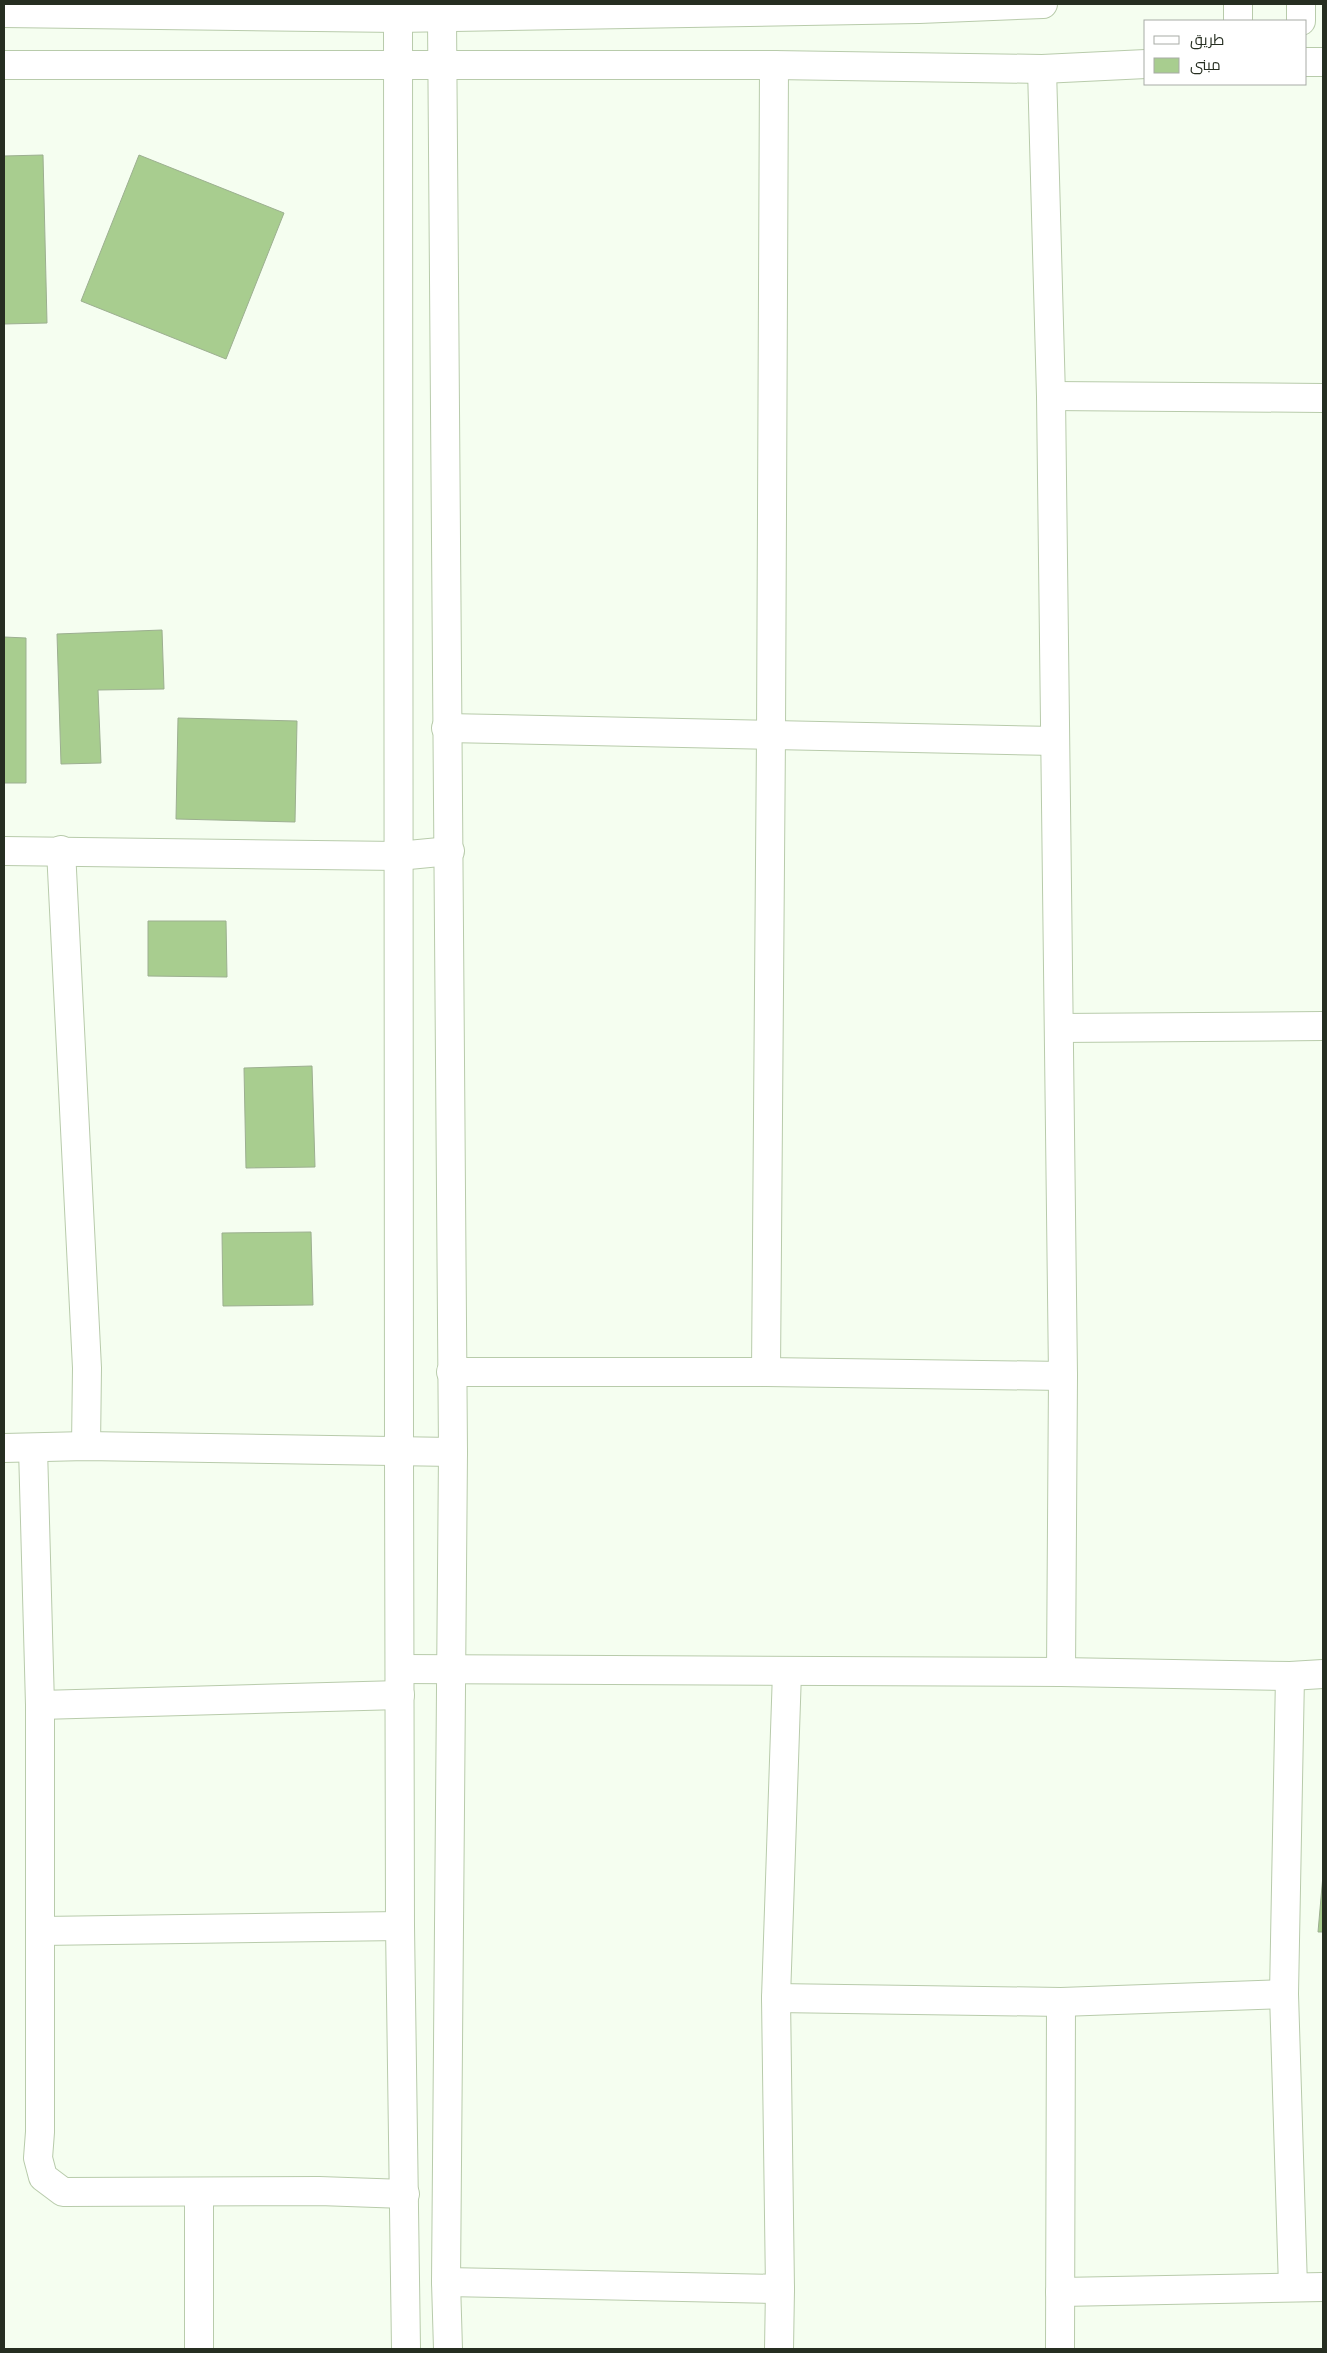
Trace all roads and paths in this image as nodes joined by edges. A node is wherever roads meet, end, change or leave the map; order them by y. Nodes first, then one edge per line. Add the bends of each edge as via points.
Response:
1 (1042, 4) edge
2 (1238, 4) edge
3 (1301, 4) edge
4 (919, 6) edge
5 (17, 10) edge
6 (633, 10) edge
7 (398, 18) junction
8 (442, 18) junction
9 (1238, 20) edge
10 (1302, 20) edge
11 (1307, 62) edge
12 (1323, 62) edge
13 (1144, 64) edge
14 (4, 65) edge
15 (442, 66) junction
16 (774, 66) junction
17 (398, 67) junction
18 (1042, 69) junction
19 (1051, 396) junction
20 (1323, 398) edge
21 (446, 728) junction
22 (771, 735) junction
23 (1054, 741) junction
24 (61, 850) junction
25 (4, 851) edge
26 (450, 851) junction
27 (398, 856) junction
28 (1323, 1026) edge
29 (1059, 1028) junction
30 (451, 1372) junction
31 (766, 1372) junction
32 (1063, 1376) junction
33 (86, 1446) junction
34 (4, 1448) edge
35 (33, 1448) junction
36 (398, 1452) junction
37 (453, 1452) junction
38 (451, 1671) junction
39 (787, 1672) junction
40 (1061, 1672) junction
41 (1323, 1674) edge
42 (1290, 1676) junction
43 (400, 1682) junction
44 (40, 1705) junction
45 (400, 1926) junction
46 (41, 1931) junction
47 (1284, 1994) junction
48 (776, 1998) junction
49 (1061, 2002) junction
50 (200, 2193) junction
51 (405, 2194) junction
52 (446, 2282) junction
53 (1293, 2287) junction
54 (1323, 2287) edge
55 (780, 2289) junction
56 (1060, 2292) junction
57 (199, 2349) edge
58 (406, 2349) edge
59 (448, 2349) edge
60 (778, 2349) edge
61 (1060, 2349) edge

1 - 4 street
2 - 9 street
3 - 10 street
4 - 6 street
5 - 7 street
6 - 8 street
7 - 8 street
7 - 17 street
8 - 15 street
11 - 12 street
13 - 18 street
14 - 17 street
15 - 16 street
15 - 17 street
15 - 21 street
16 - 18 street
16 - 22 street
17 - 27 street
18 - 19 street
19 - 20 street
19 - 23 street
21 - 22 street
21 - 26 street
22 - 23 street
22 - 31 street
23 - 29 street
24 - 25 street
24 - 27 street
24 - 33 street via 87,1368
26 - 27 street
26 - 30 street
27 - 36 street
28 - 29 street
29 - 32 street
30 - 31 street
30 - 37 street
31 - 32 street
32 - 40 street
33 - 35 street
33 - 36 street
34 - 35 street
35 - 44 street
36 - 37 street
36 - 43 street
37 - 38 street
38 - 39 street
38 - 43 street
38 - 52 street
39 - 40 street
39 - 48 street
40 - 42 street
41 - 42 street
42 - 47 street
43 - 44 street
43 - 45 street
44 - 46 street
45 - 46 street
45 - 51 street
46 - 50 street via 38,2158 43,2177 63,2192
47 - 49 street
47 - 53 street
48 - 49 street
48 - 55 street
49 - 56 street
50 - 51 street via 319,2191
50 - 57 street
51 - 58 street
52 - 55 street
52 - 59 street
53 - 54 street
53 - 56 street
55 - 60 street
56 - 61 street

